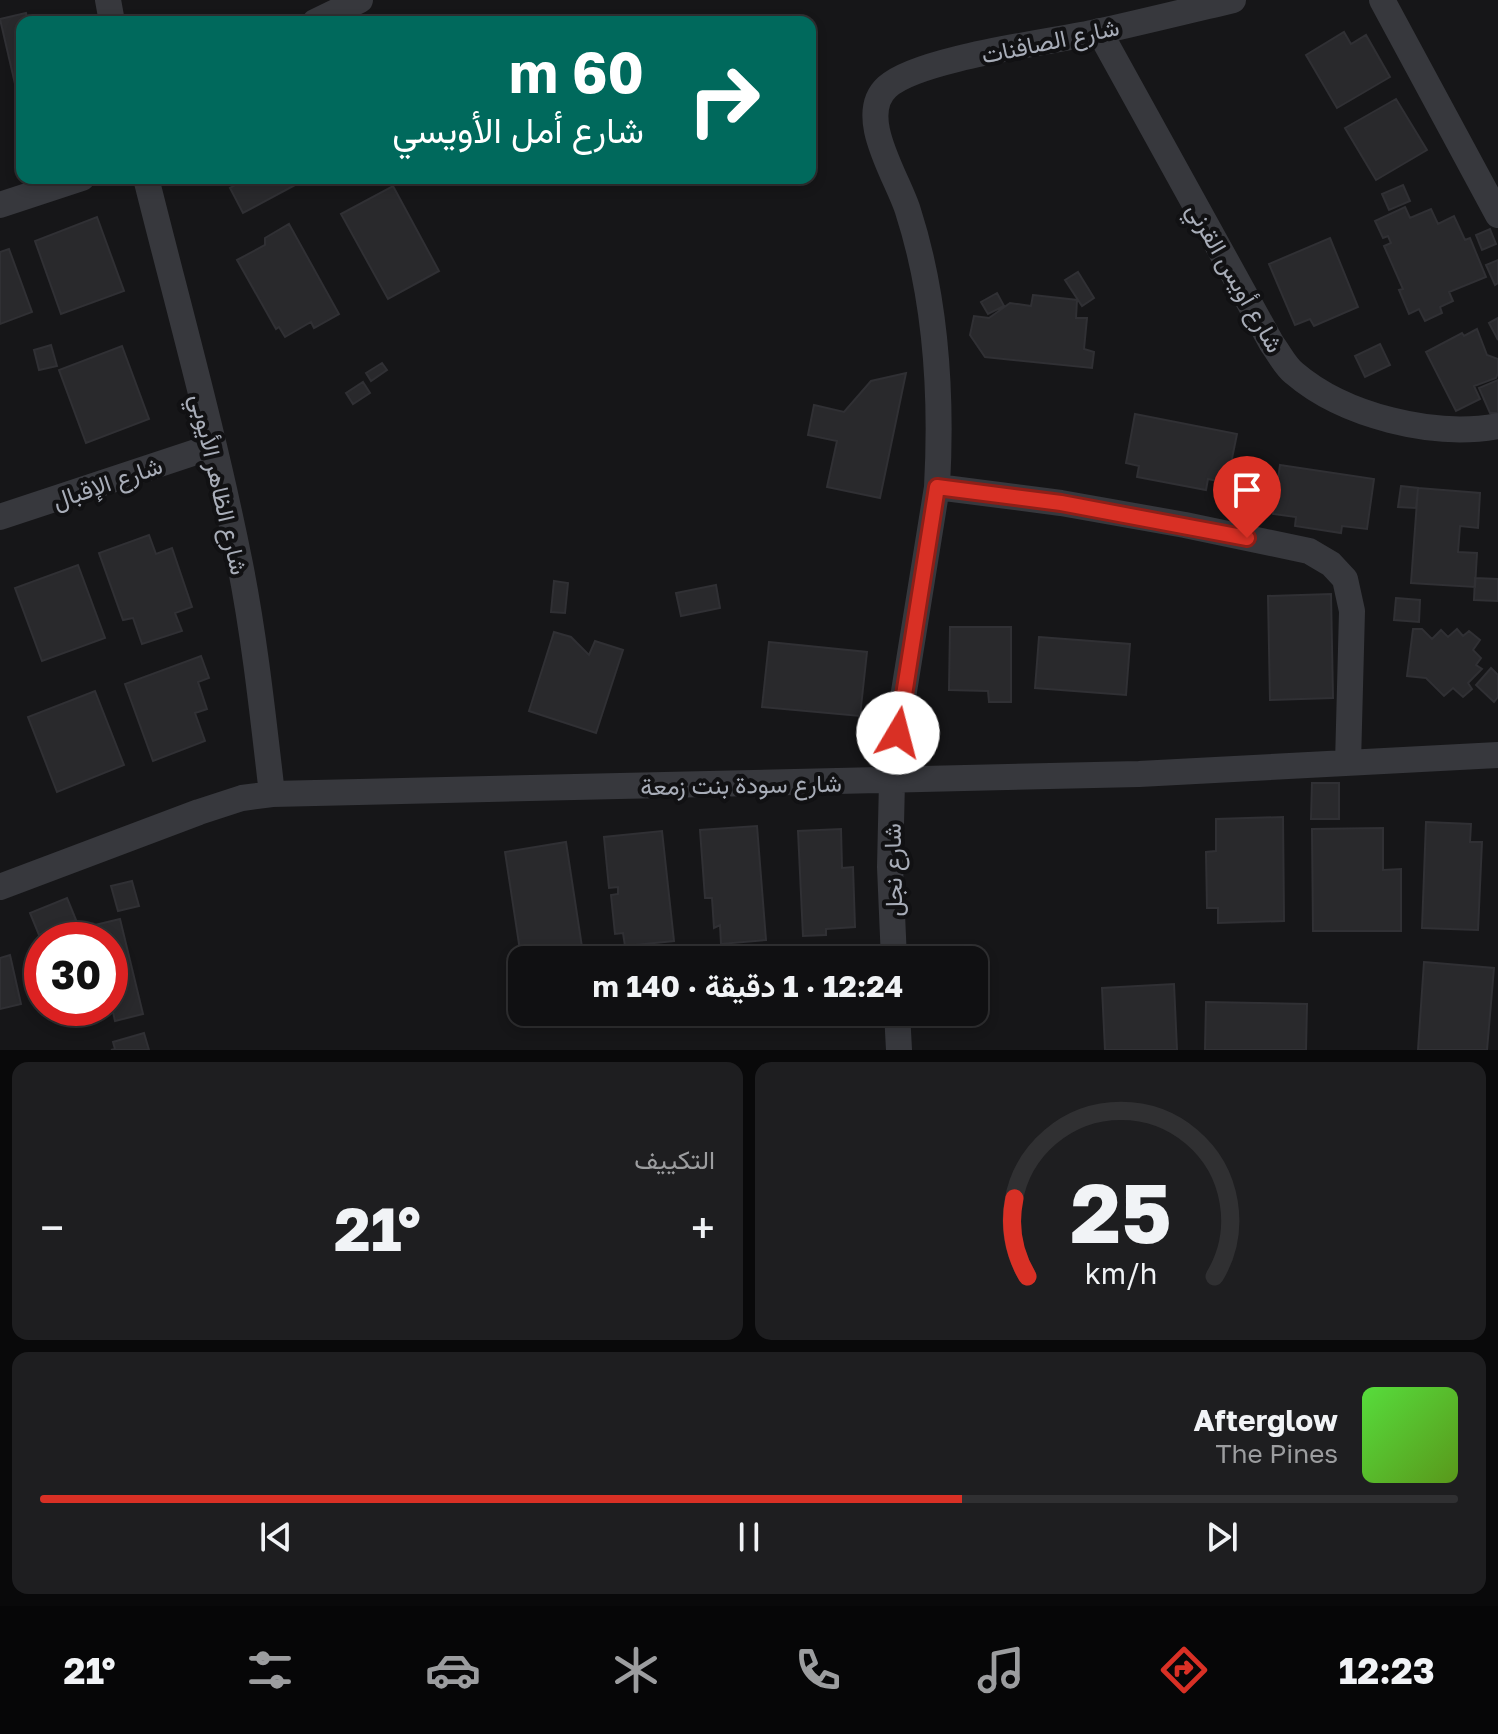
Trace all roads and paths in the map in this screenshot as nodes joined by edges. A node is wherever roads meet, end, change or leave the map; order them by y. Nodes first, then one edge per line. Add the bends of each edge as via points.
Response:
1 (360, 0) edge
2 (1233, 0) edge
3 (1382, 0) edge
4 (327, 16) edge
5 (1099, 31) junction
6 (878, 100) joint
7 (64, 184) edge
8 (148, 184) edge
9 (0, 205) edge
10 (1498, 215) edge
11 (1498, 426) edge
12 (214, 446) junction
13 (937, 487) junction
14 (0, 517) edge
15 (1498, 755) edge
16 (1348, 763) junction
17 (892, 781) junction
18 (272, 794) junction
19 (0, 887) edge
20 (893, 946) edge
21 (898, 1026) edge
22 (899, 1050) edge

1 - 4 street
2 - 5 street, شارع الصافنات
3 - 10 street
5 - 6 street, شارع الصافنات via 938,63 902,77
5 - 11 street, شارع أويس القرني via 1292,372 1354,409 1387,418 1455,430
6 - 13 street, شارع نجل via 875,118 881,146 908,209 931,317
7 - 9 street
8 - 12 street, شارع الظاهر الأيوبي
12 - 14 street, شارع الإقبال
12 - 18 street, شارع الظاهر الأيوبي via 258,672
13 - 16 street via 1185,525 1309,551 1331,564 1345,579 1352,611
13 - 17 street, شارع نجل
15 - 16 street, شارع سودة بنت زمعة
16 - 17 street, شارع سودة بنت زمعة
17 - 18 street, شارع سودة بنت زمعة
17 - 20 street, شارع نجل
18 - 19 street, شارع سودة بنت زمعة via 199,812
21 - 22 street

